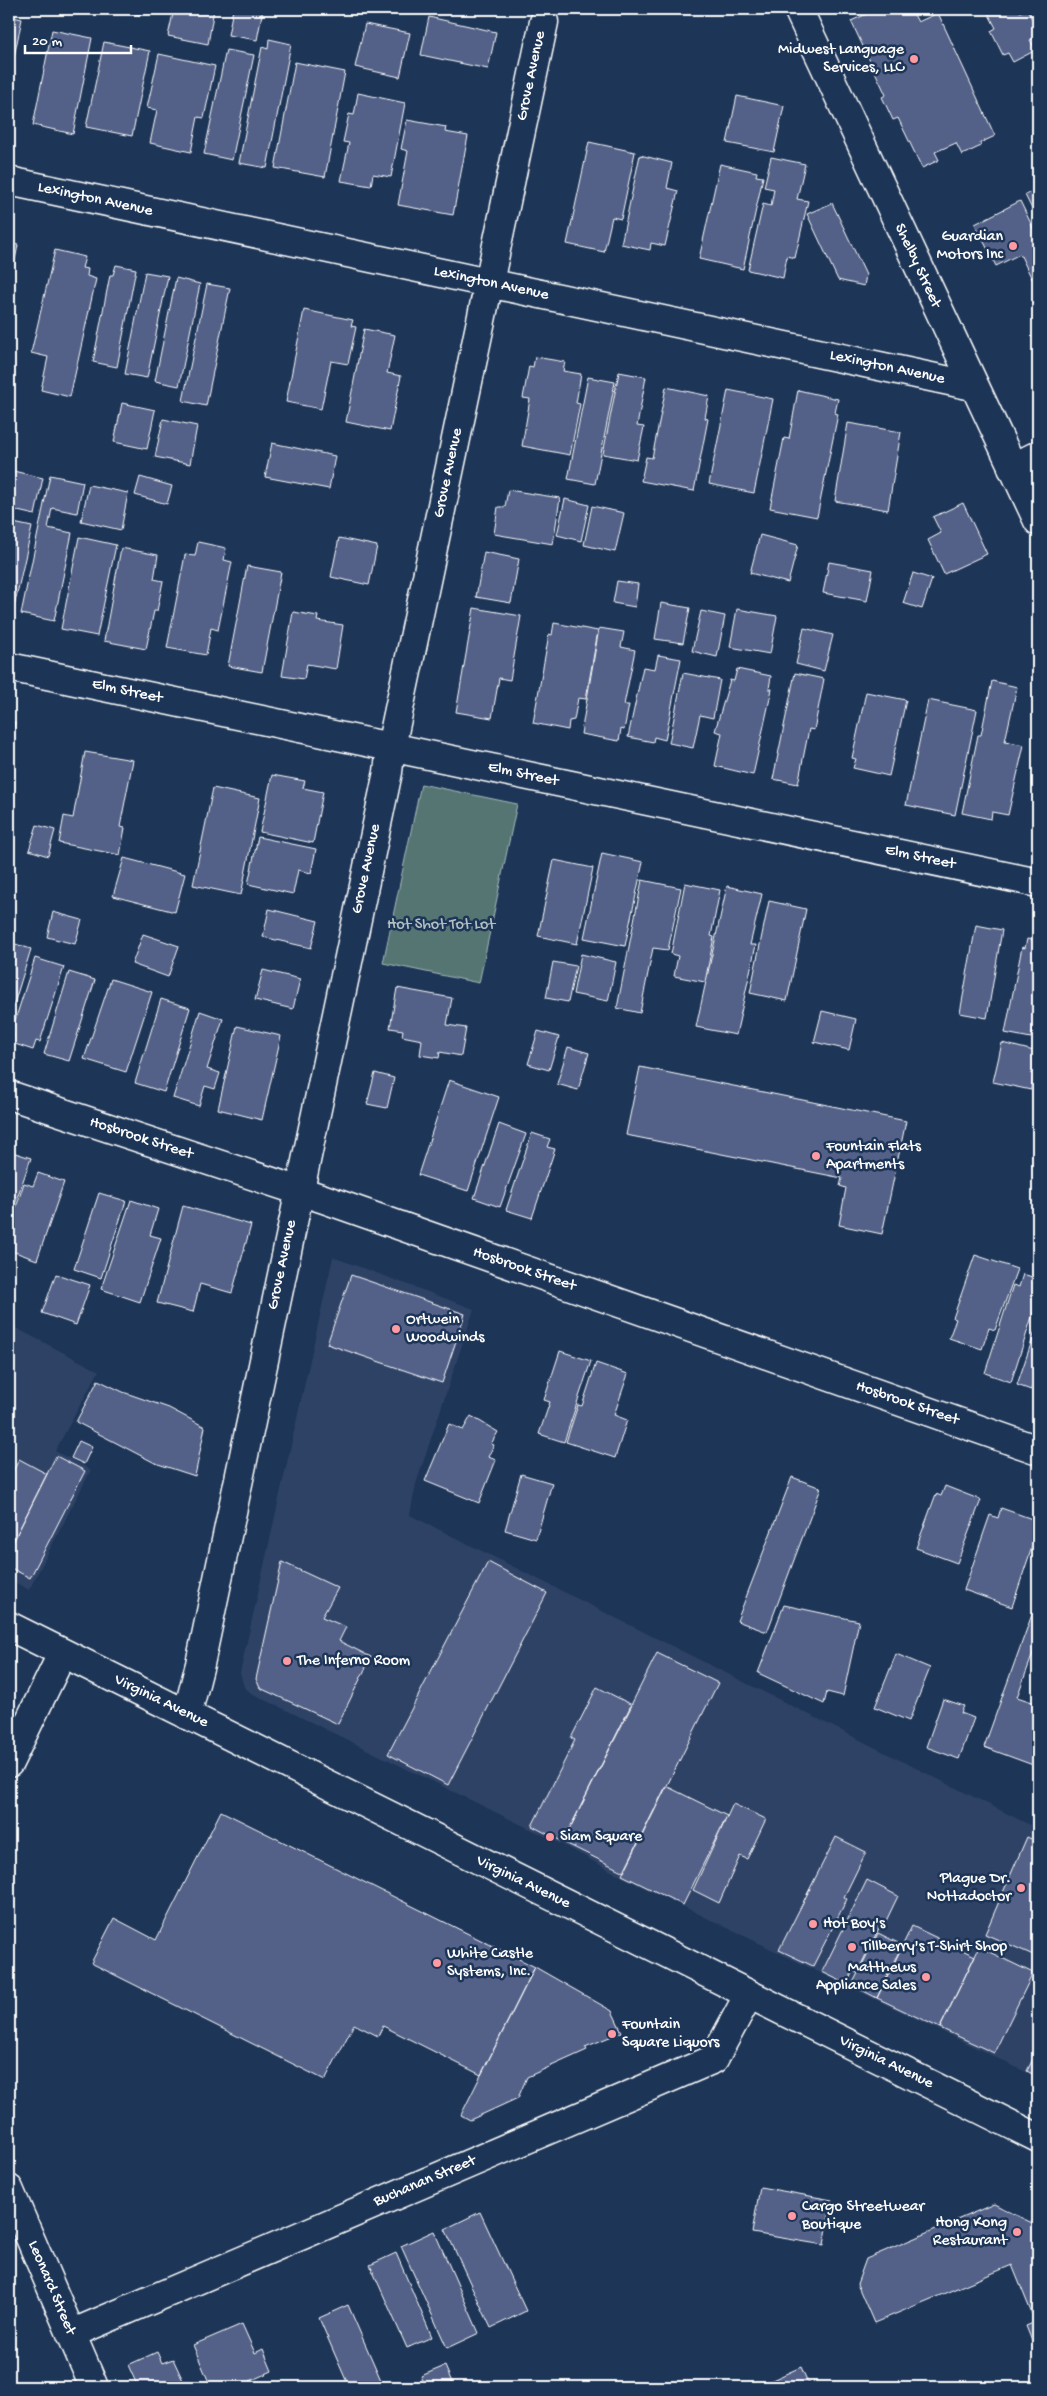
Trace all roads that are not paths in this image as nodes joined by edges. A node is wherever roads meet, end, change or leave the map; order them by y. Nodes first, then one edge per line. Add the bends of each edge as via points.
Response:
1 (798, 9) edge
2 (544, 22) dead end
3 (9, 181) edge
4 (489, 283) junction
5 (973, 386) junction
6 (1038, 455) edge
7 (1012, 468) junction
8 (1038, 521) edge
9 (9, 667) edge
10 (392, 747) junction
11 (1038, 883) edge
12 (9, 1095) edge
13 (299, 1191) junction
14 (1038, 1450) edge
15 (9, 1626) edge
16 (62, 1654) junction
17 (187, 1715) junction
18 (9, 1763) edge
19 (748, 1996) junction
20 (1038, 2138) edge
21 (9, 2189) edge
22 (71, 2334) junction
23 (94, 2387) edge

1 - 5 street, Shelby Street
2 - 4 street, Grove Avenue
3 - 4 street, Lexington Avenue
4 - 5 street, Lexington Avenue
4 - 10 street, Grove Avenue
5 - 7 street, Shelby Street
6 - 7 street
7 - 8 street, Shelby Street
9 - 10 street, Elm Street
10 - 11 street, Elm Street
10 - 13 street, Grove Avenue
12 - 13 street, Hosbrook Street
13 - 14 street, Hosbrook Street
13 - 17 street, Grove Avenue
15 - 16 street, Virginia Avenue
16 - 17 street, Virginia Avenue
16 - 18 street
17 - 19 street, Virginia Avenue
19 - 20 street, Virginia Avenue
19 - 22 street, Buchanan Street via 714,2058
21 - 22 street, Leonard Street
22 - 23 street, Leonard Street

